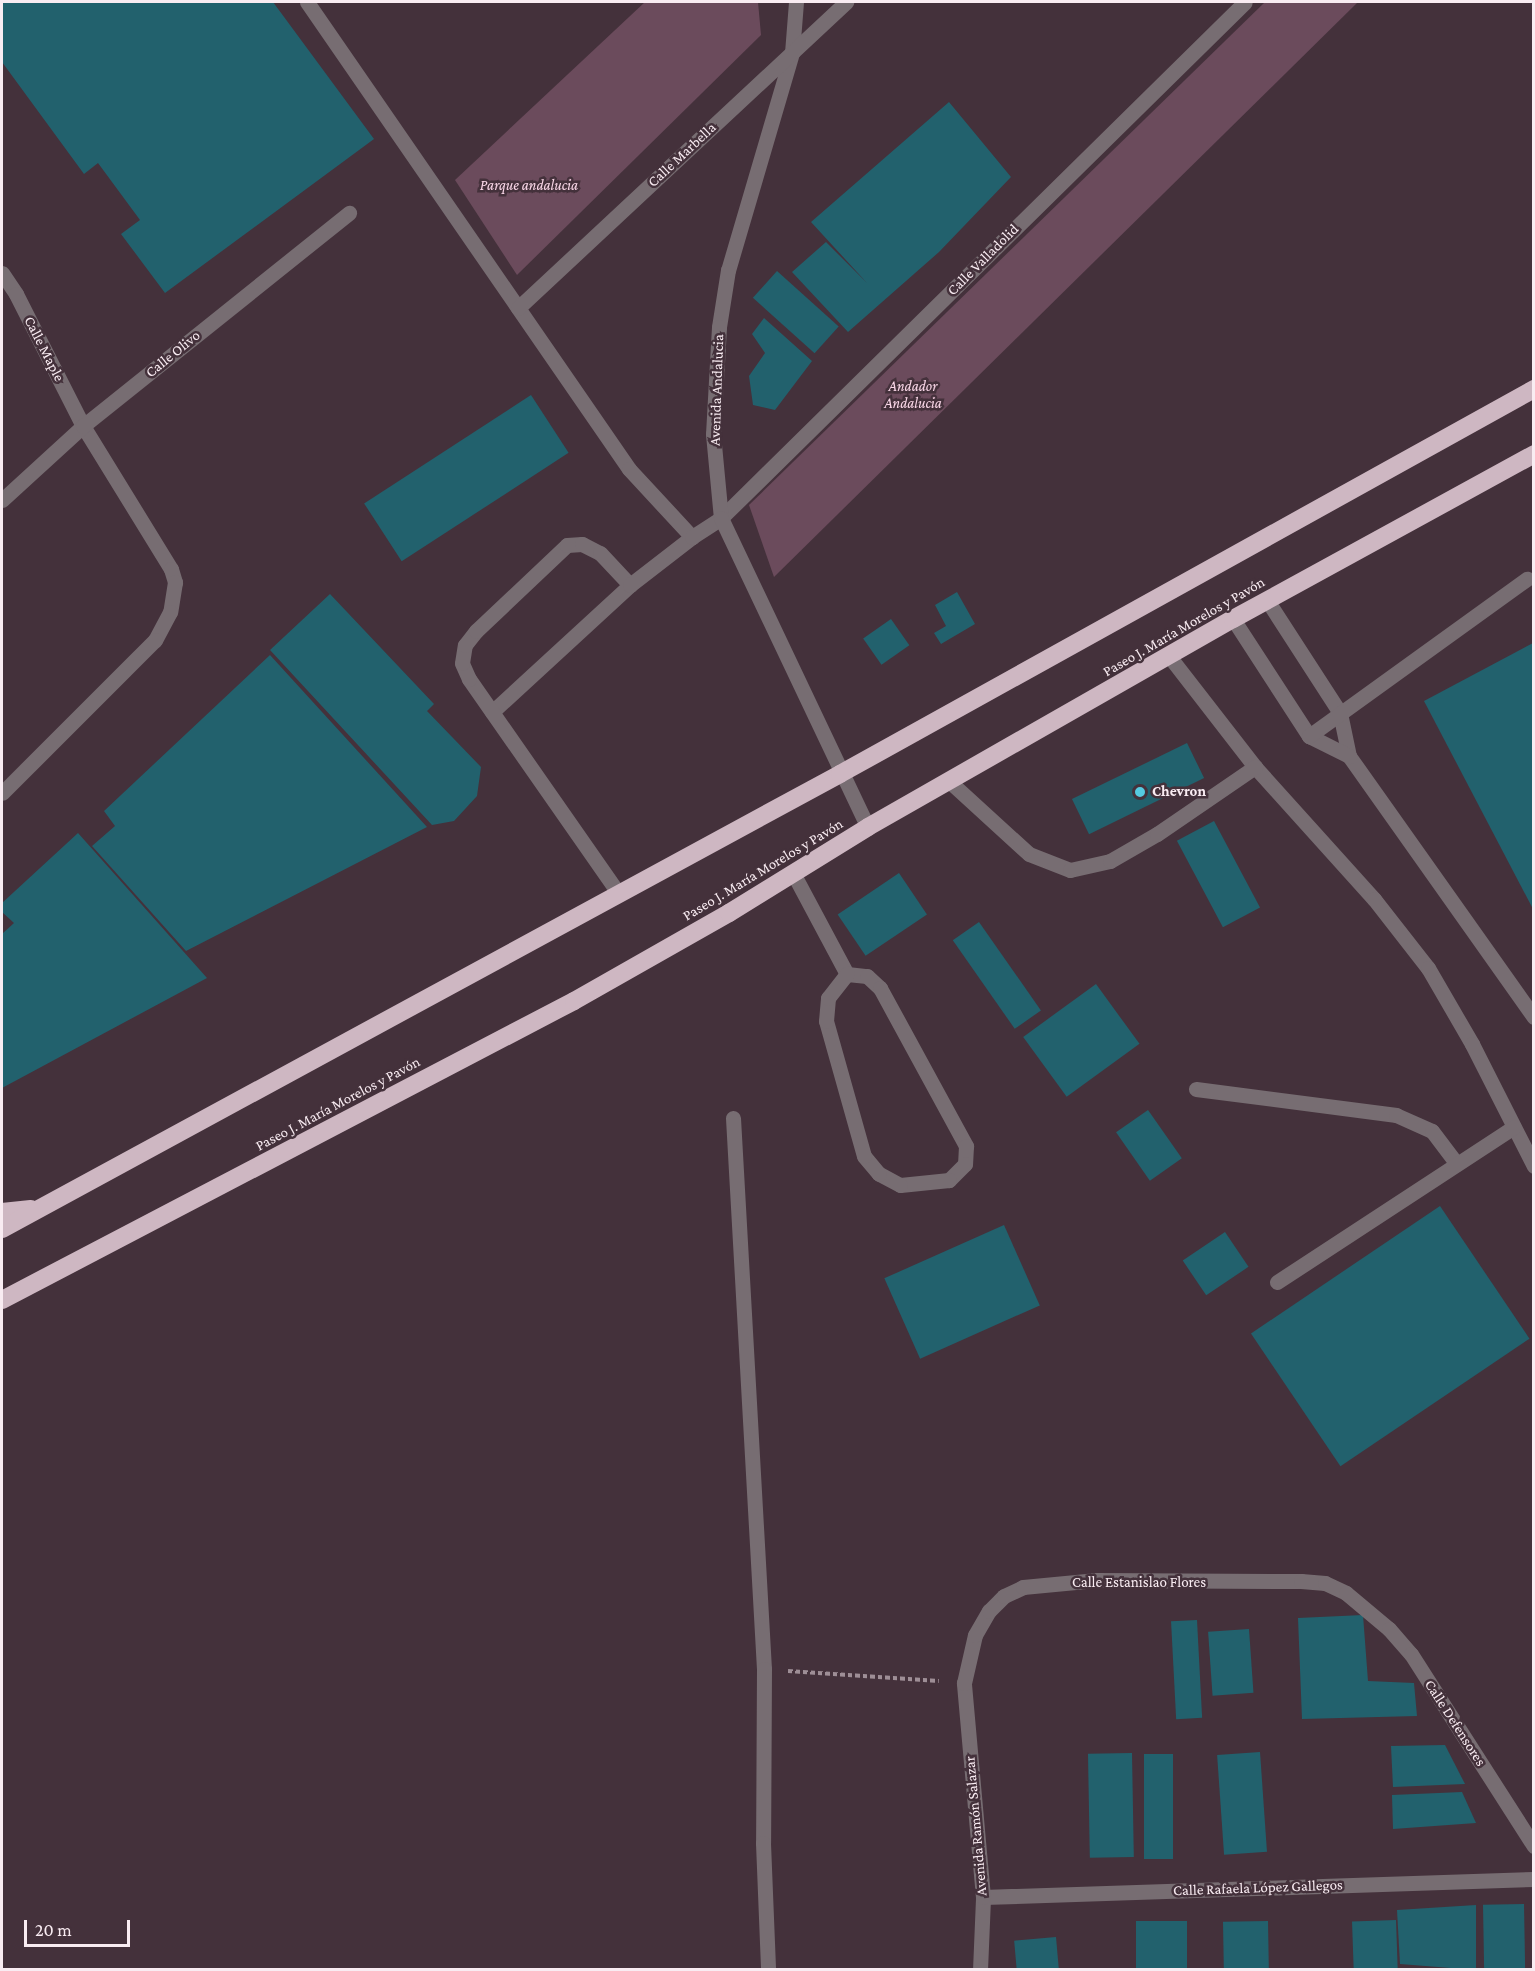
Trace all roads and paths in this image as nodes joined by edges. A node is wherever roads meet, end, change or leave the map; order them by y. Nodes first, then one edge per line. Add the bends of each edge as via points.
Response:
1 (307, 2) edge
2 (796, 2) edge
3 (846, 2) edge
4 (1245, 2) edge
5 (792, 53) junction
6 (350, 213) dead end
7 (2, 273) edge
8 (518, 308) junction
9 (1533, 390) edge
10 (83, 426) junction
11 (1533, 454) edge
12 (2, 500) edge
13 (721, 518) junction
14 (692, 537) junction
15 (1527, 579) dead end
16 (630, 585) junction
17 (1267, 600) junction
18 (1233, 619) junction
19 (1169, 656) junction
20 (492, 712) junction
21 (1340, 713) junction
22 (1309, 736) junction
23 (1349, 756) junction
24 (1255, 767) junction
25 (840, 774) junction
26 (949, 781) junction
27 (2, 793) edge
28 (868, 826) junction
29 (793, 873) junction
30 (619, 894) junction
31 (847, 974) junction
32 (1533, 1017) edge
33 (1196, 1089) dead end
34 (733, 1118) dead end
35 (1514, 1127) junction
36 (1457, 1164) junction
37 (1533, 1166) edge
38 (45, 1207) junction
39 (2, 1212) edge
40 (2, 1229) edge
41 (1276, 1282) dead end
42 (2, 1300) edge
43 (1366, 1608) joint
44 (764, 1669) junction
45 (964, 1683) junction
46 (1533, 1846) edge
47 (1533, 1879) edge
48 (983, 1897) junction
49 (768, 1970) edge
50 (980, 1970) edge

1 - 8 street
2 - 5 street, Avenida Andalucia
3 - 5 street, Calle Marbella
4 - 13 street, Calle Valladolid
5 - 8 street, Calle Marbella
5 - 13 street, Avenida Andalucia via 728,270 714,388 713,434
6 - 10 street, Calle Olivo
7 - 10 street, Calle Maple
8 - 14 street via 629,469
9 - 25 highway
10 - 12 street, Calle Olivo
10 - 27 street, Calle Maple via 171,569 175,582 172,605 155,640
11 - 17 highway, Paseo J. María Morelos y Pavón
13 - 14 street, Calle Valladolid
13 - 25 street, Avenida Andalucia
14 - 16 street, Calle Valladolid
15 - 21 street
16 - 20 street, Calle Valladolid
16 - 20 street via 600,553 582,544 567,545 465,645 462,663
17 - 18 highway, Paseo J. María Morelos y Pavón
17 - 21 street
18 - 19 highway, Paseo J. María Morelos y Pavón
18 - 22 street
19 - 24 street
19 - 26 highway, Paseo J. María Morelos y Pavón
20 - 30 street
21 - 22 street
21 - 23 street
22 - 23 street
23 - 32 street
24 - 26 street via 1110,861 1070,870 1029,854
24 - 35 street via 1374,899 1428,968
25 - 28 street, Avenida Andalucia
25 - 30 highway
26 - 28 highway, Paseo J. María Morelos y Pavón
28 - 29 highway, Paseo J. María Morelos y Pavón
29 - 31 street
29 - 42 highway, Paseo J. María Morelos y Pavón via 574,1001
30 - 38 highway
31 - 31 street via 867,976 880,988 966,1146 965,1164 949,1180 900,1185 879,1174 864,1156 826,1021 828,998
33 - 36 street via 1396,1115 1432,1131
34 - 44 street
35 - 36 street
35 - 37 street
36 - 41 street
38 - 39 highway
38 - 40 highway
43 - 45 street, Calle Estanislao Flores via 1325,1583 1301,1581 1097,1580 1023,1587 1004,1596 989,1611 975,1635
43 - 46 street, Calle Defensores via 1411,1654
44 - 45 path
44 - 49 street via 763,1843
45 - 48 street, Avenida Ramón Salazar
47 - 48 street, Calle Rafaela López Gallegos
48 - 50 street, Avenida Ramón Salazar

